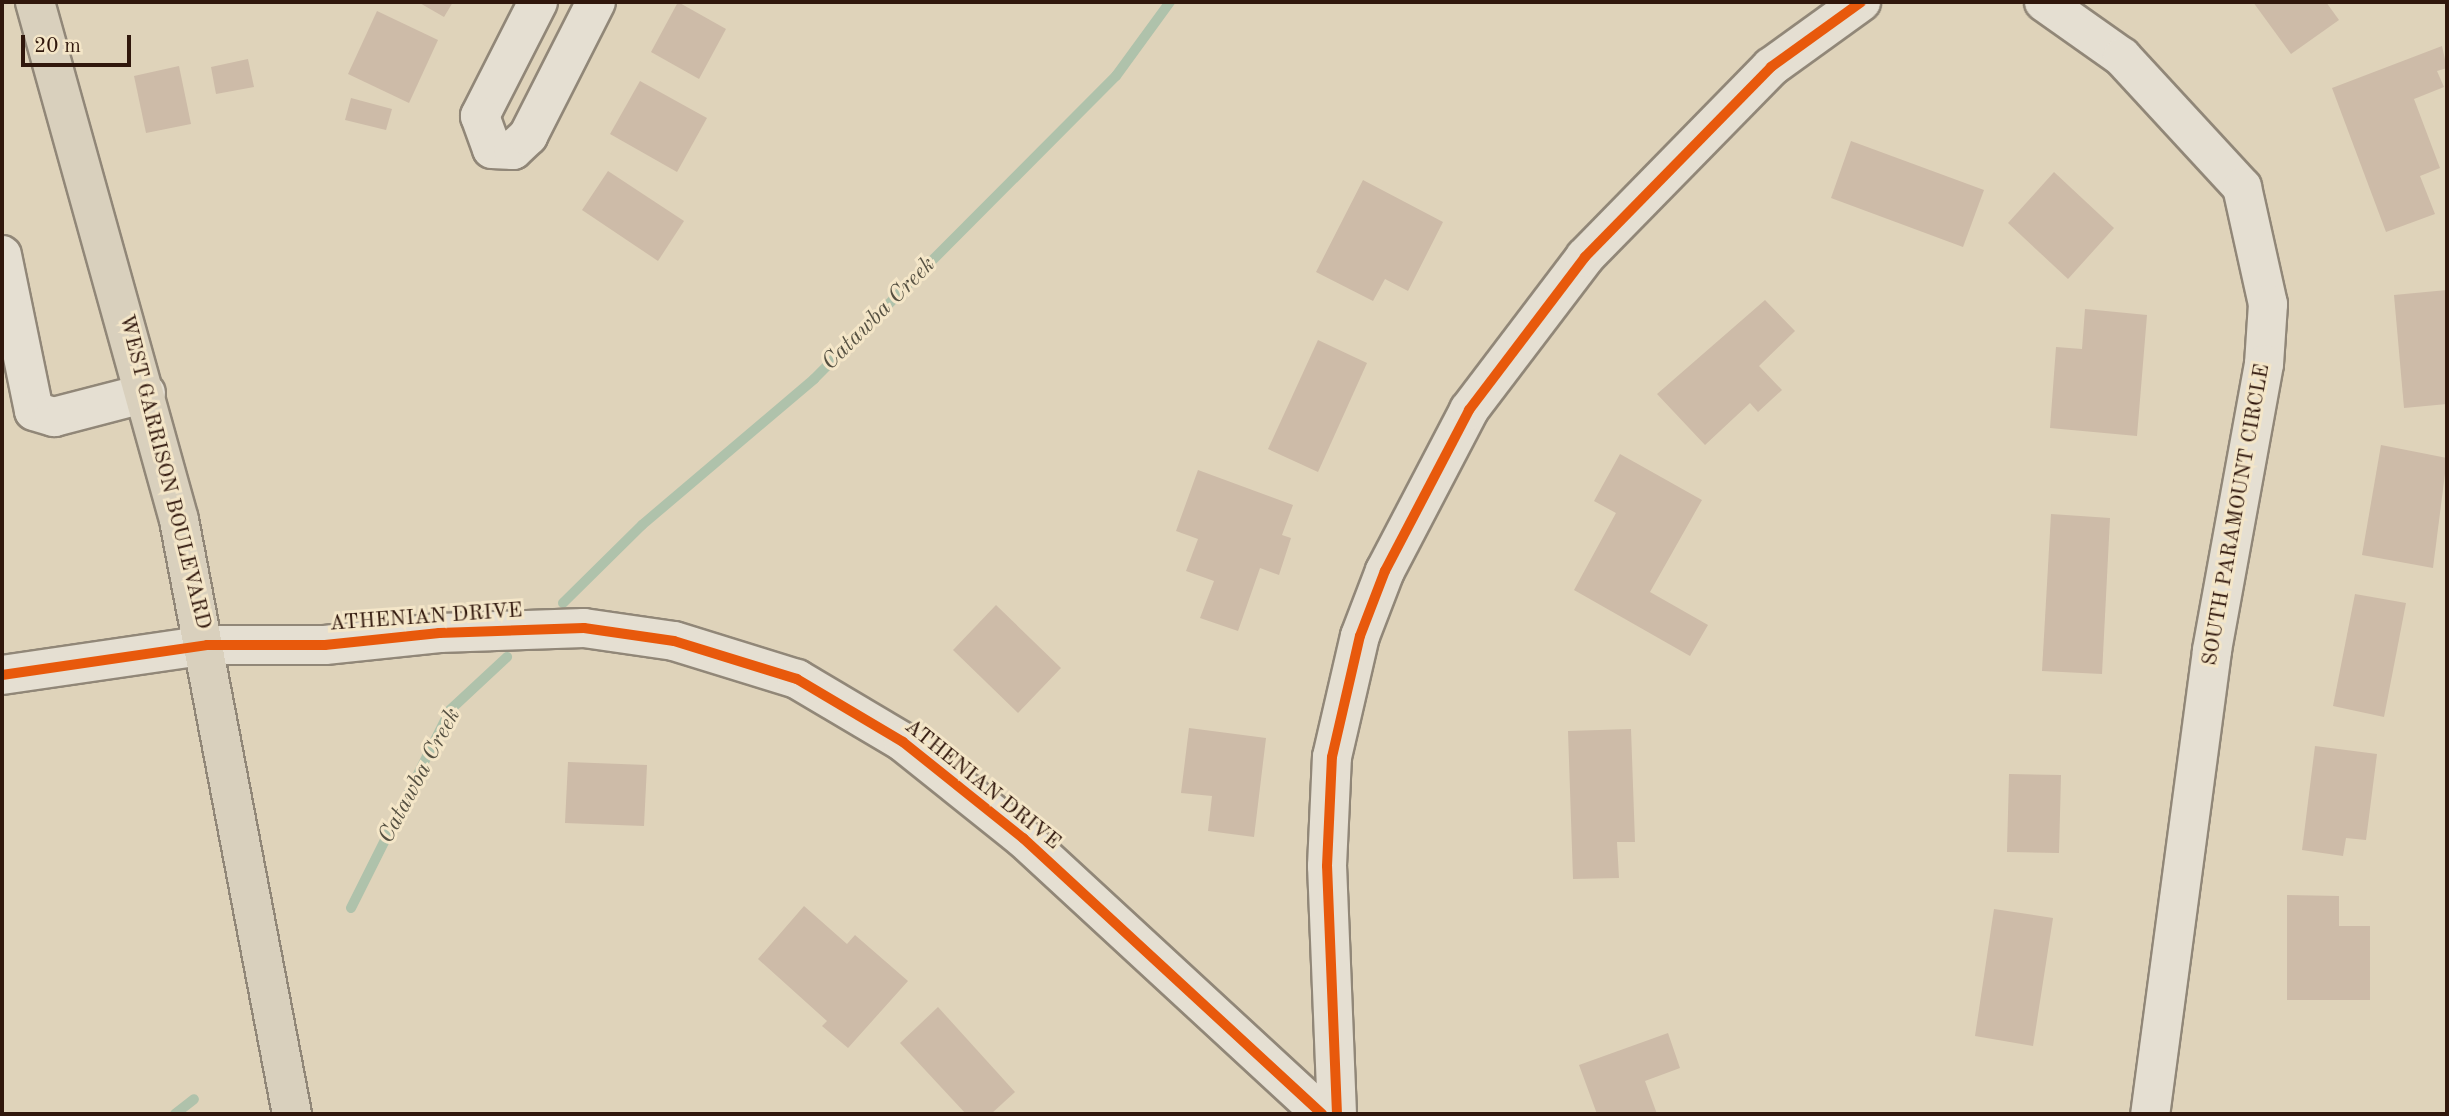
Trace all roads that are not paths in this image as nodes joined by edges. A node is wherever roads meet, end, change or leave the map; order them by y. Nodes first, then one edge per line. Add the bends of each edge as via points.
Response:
1 (35, 2) edge
2 (538, 2) edge
3 (596, 2) edge
4 (1861, 2) edge
5 (2044, 2) edge
6 (2, 255) edge
7 (146, 393) junction
8 (207, 645) junction
9 (2, 676) edge
10 (292, 1114) edge
11 (1322, 1114) edge
12 (1338, 1114) edge
13 (2150, 1114) edge

1 - 7 main road, WEST GARRISON BOULEVARD
2 - 3 street via 480,116 492,149 513,150 528,136
4 - 12 street via 1771,67 1568,277 1469,410 1385,571 1360,636 1332,757 1327,866
5 - 13 street, SOUTH PARAMOUNT CIRCLE via 2122,57 2242,187 2268,304 2264,364 2212,651
6 - 7 street via 34,411 54,417
7 - 8 main road, WEST GARRISON BOULEVARD
8 - 9 street, ATHENIAN DRIVE
8 - 10 main road, WEST GARRISON BOULEVARD
8 - 11 street, ATHENIAN DRIVE via 326,645 439,633 584,628 674,641 797,679 903,743 1023,838

